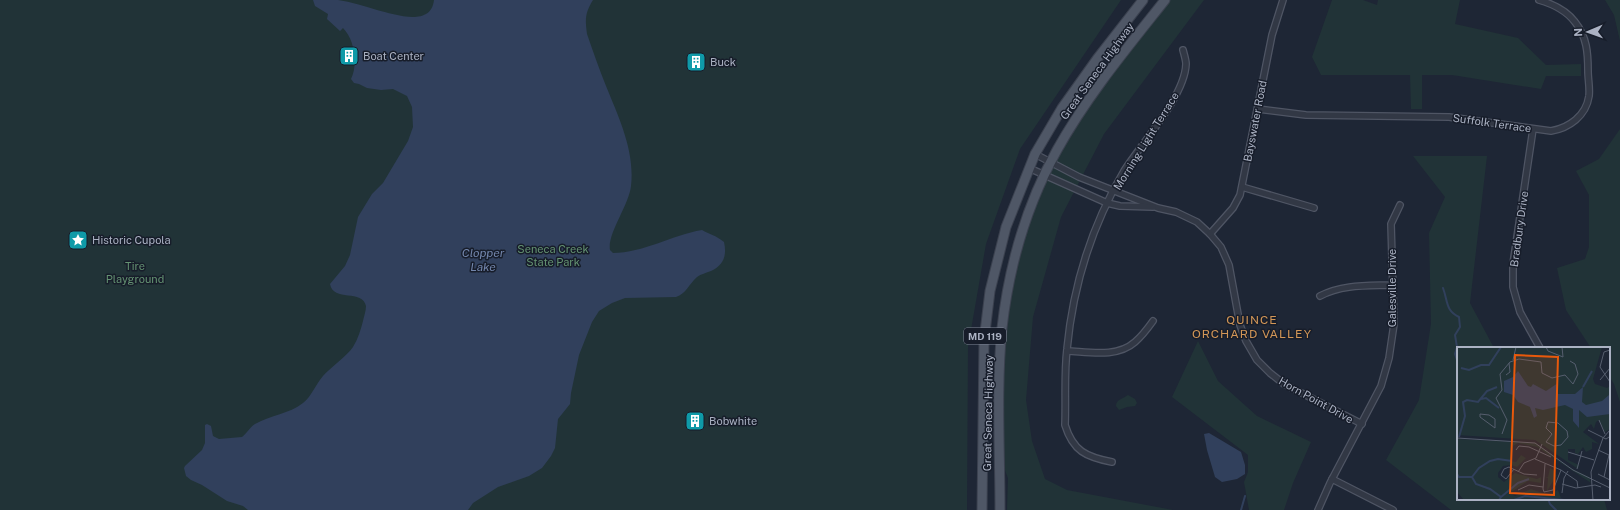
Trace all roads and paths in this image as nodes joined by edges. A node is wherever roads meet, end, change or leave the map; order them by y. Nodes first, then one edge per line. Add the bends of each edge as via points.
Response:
1 (1143, 0) edge
2 (1165, 0) edge
3 (1283, 0) edge
4 (1539, 0) edge
5 (1183, 50) dead end
6 (1258, 109) junction
7 (1533, 129) junction
8 (1035, 154) junction
9 (1050, 162) junction
10 (1029, 168) junction
11 (1044, 175) junction
12 (1242, 187) junction
13 (1114, 191) junction
14 (1107, 203) junction
15 (1400, 205) dead end
16 (1158, 208) junction
17 (1314, 208) dead end
18 (1210, 234) junction
19 (1393, 285) junction
20 (1320, 296) dead end
21 (1153, 321) dead end
22 (1539, 347) edge
23 (1067, 351) junction
24 (1362, 424) junction
25 (1112, 462) dead end
26 (1332, 479) junction
27 (982, 510) edge
28 (1000, 510) edge
29 (1318, 510) edge
30 (1393, 510) edge

1 - 8 main road, Great Seneca Highway / MD 119 via 1062,108
2 - 9 main road, Great Seneca Highway / MD 119 via 1088,99
3 - 6 street, Bayswater Road via 1272,34
4 - 7 street, Suffolk Terrace via 1563,10 1575,22 1585,41 1588,51 1589,96 1585,108 1572,124 1559,130
5 - 13 street, Morning Light Terrace via 1186,65 1176,94 1124,171
6 - 7 street, Suffolk Terrace via 1306,115 1449,116
6 - 12 street, Bayswater Road
7 - 22 street, Bradbury Drive via 1513,264 1513,287 1520,312
8 - 9 street, Horn Point Drive
8 - 10 main road, Great Seneca Highway / MD 119
9 - 11 main road, Great Seneca Highway / MD 119
9 - 13 street, Horn Point Drive via 1079,178
10 - 11 street, Horn Point Drive
10 - 27 main road, Great Seneca Highway / MD 119 via 1006,227 987,315 983,374
11 - 14 street, Horn Point Drive
11 - 28 main road, Great Seneca Highway / MD 119 via 1019,240 1006,303 1001,355
12 - 17 street
12 - 18 street, Bayswater Road via 1233,208
13 - 14 street, Morning Light Terrace
13 - 16 street, Horn Point Drive
14 - 16 street, Horn Point Drive
14 - 23 street, Morning Light Terrace via 1081,269 1071,311
15 - 19 street, Galesville Drive via 1392,224
16 - 18 street, Horn Point Drive via 1176,212 1197,222
18 - 24 street, Horn Point Drive via 1221,247 1229,265 1240,325 1257,360 1284,384
19 - 20 street via 1342,287
19 - 24 street, Galesville Drive via 1394,324 1389,358 1381,386
21 - 23 street via 1137,341 1122,350 1108,353
23 - 25 street, Morning Light Terrace via 1065,425 1069,436 1084,454
24 - 26 street, Galesville Drive
26 - 29 street, Galesville Drive
26 - 30 street

